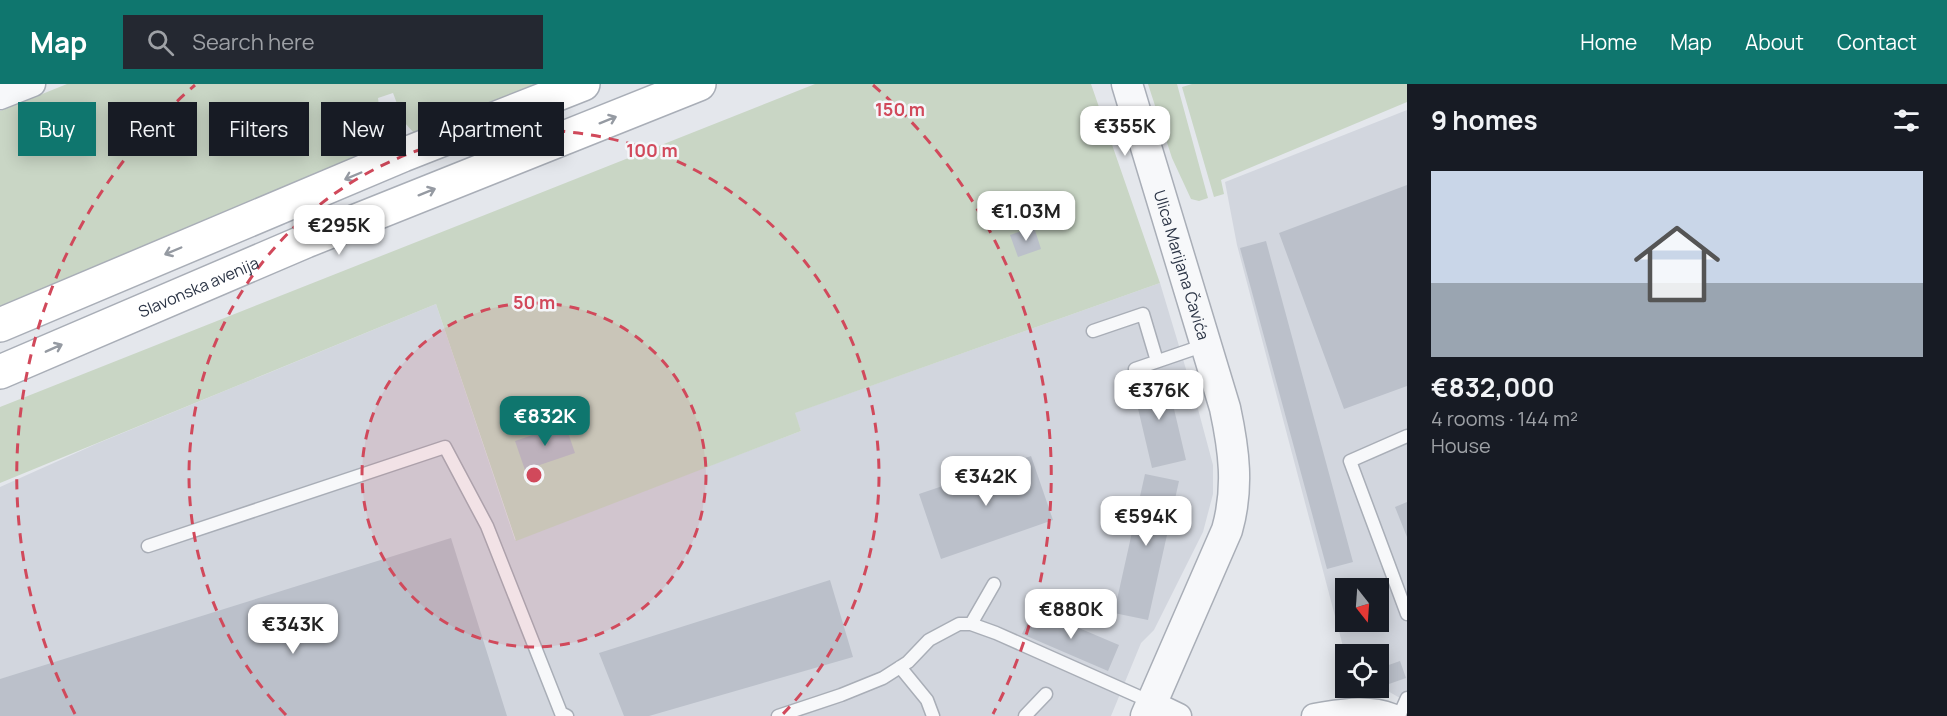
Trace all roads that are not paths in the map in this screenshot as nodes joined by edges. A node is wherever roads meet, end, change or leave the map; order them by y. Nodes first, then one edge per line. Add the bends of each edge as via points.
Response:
1 (33, 84) edge
2 (583, 84) edge
3 (699, 84) edge
4 (1127, 84) edge
5 (0, 97) edge
6 (0, 325) edge
7 (1093, 331) dead end
8 (1206, 344) junction
9 (1157, 361) junction
10 (1135, 369) dead end
11 (0, 372) edge
12 (1407, 436) edge
13 (148, 546) dead end
14 (994, 584) dead end
15 (1407, 614) edge
16 (971, 624) junction
17 (900, 667) junction
18 (1046, 694) dead end
19 (1407, 698) edge
20 (1149, 709) edge
21 (567, 716) edge
22 (778, 716) edge
23 (933, 716) edge
24 (1025, 716) edge
25 (1179, 716) edge
26 (1314, 716) edge
27 (1391, 716) edge
28 (1399, 716) edge

1 - 5 street
2 -> 6 main road via 403,155
11 -> 3 main road, Slavonska avenija via 295,246
4 - 8 street, Ulica Marijana Čavića
7 - 9 lane via 1143,314
8 - 9 lane
8 - 20 street, Ulica Marijana Čavića via 1233,446 1232,512
9 - 10 lane
12 - 15 lane via 1350,461
13 - 21 lane via 445,447 487,526 561,713
14 - 16 lane
16 - 17 lane via 944,630
16 - 20 lane
17 - 22 lane via 841,695
17 - 23 lane via 927,700
18 - 24 lane
19 - 28 lane
20 - 25 street
26 - 27 street via 1357,710 1380,711

